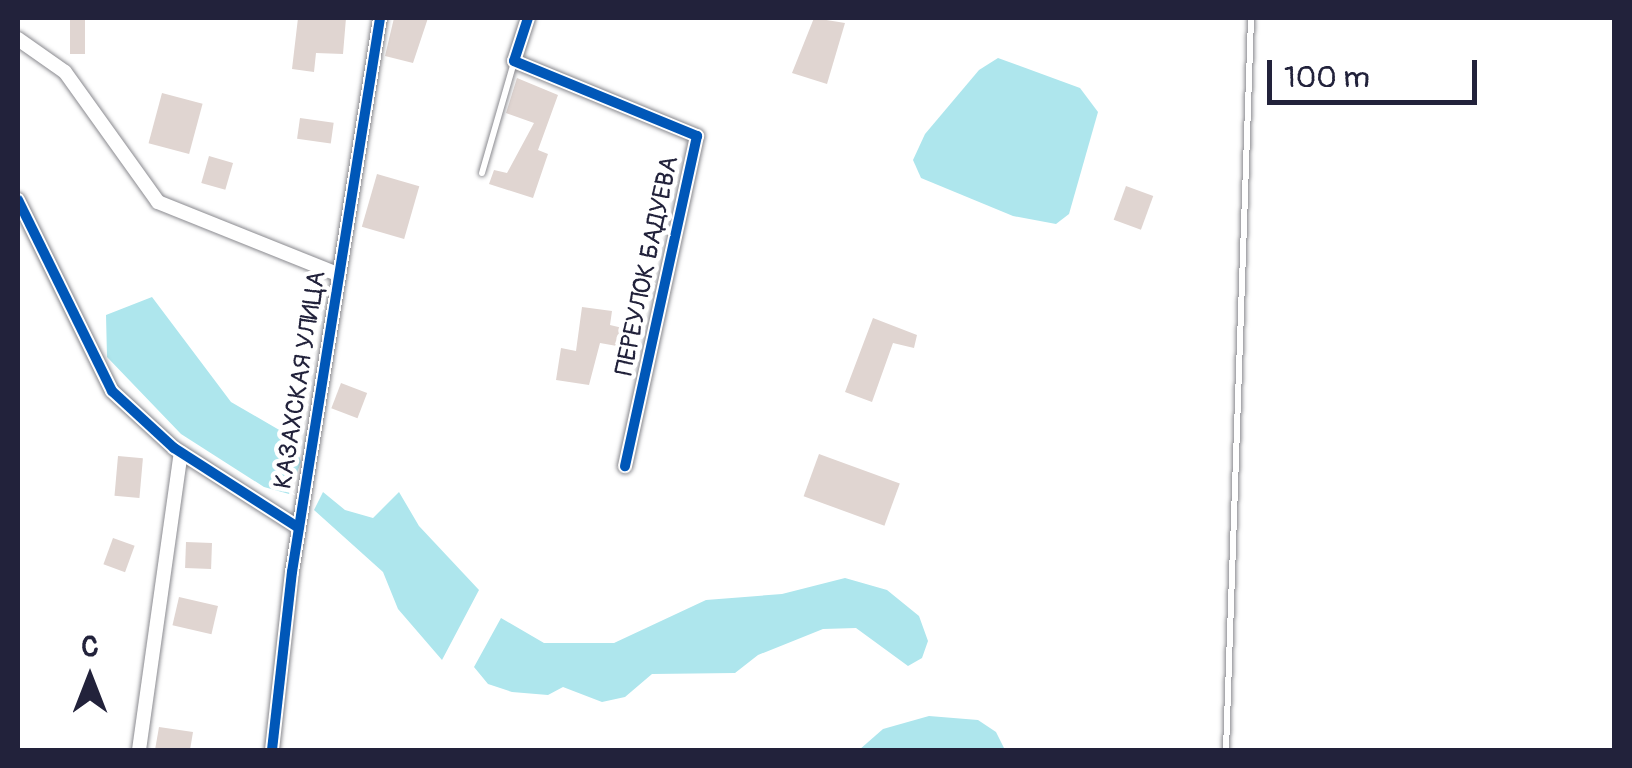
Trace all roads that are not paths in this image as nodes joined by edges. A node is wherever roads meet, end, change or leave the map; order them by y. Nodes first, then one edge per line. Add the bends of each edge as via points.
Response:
1 (380, 18) edge
2 (528, 18) edge
3 (1251, 18) edge
4 (18, 40) edge
5 (514, 60) junction
6 (482, 173) dead end
7 (18, 200) edge
8 (337, 274) junction
9 (181, 452) junction
10 (625, 466) dead end
11 (299, 528) junction
12 (139, 750) edge
13 (272, 750) edge
14 (1226, 750) edge

1 - 8 street, КАЗАХСКАЯ УЛИЦА
2 - 5 street
3 - 14 lane
4 - 8 street via 64,72 158,202
5 - 6 lane
5 - 10 street, ПЕРЕУЛОК БАДУЕВА via 696,136
7 - 9 street via 112,392
8 - 11 street, КАЗАХСКАЯ УЛИЦА
9 - 11 street
9 - 12 street
11 - 13 street, КАЗАХСКАЯ УЛИЦА

